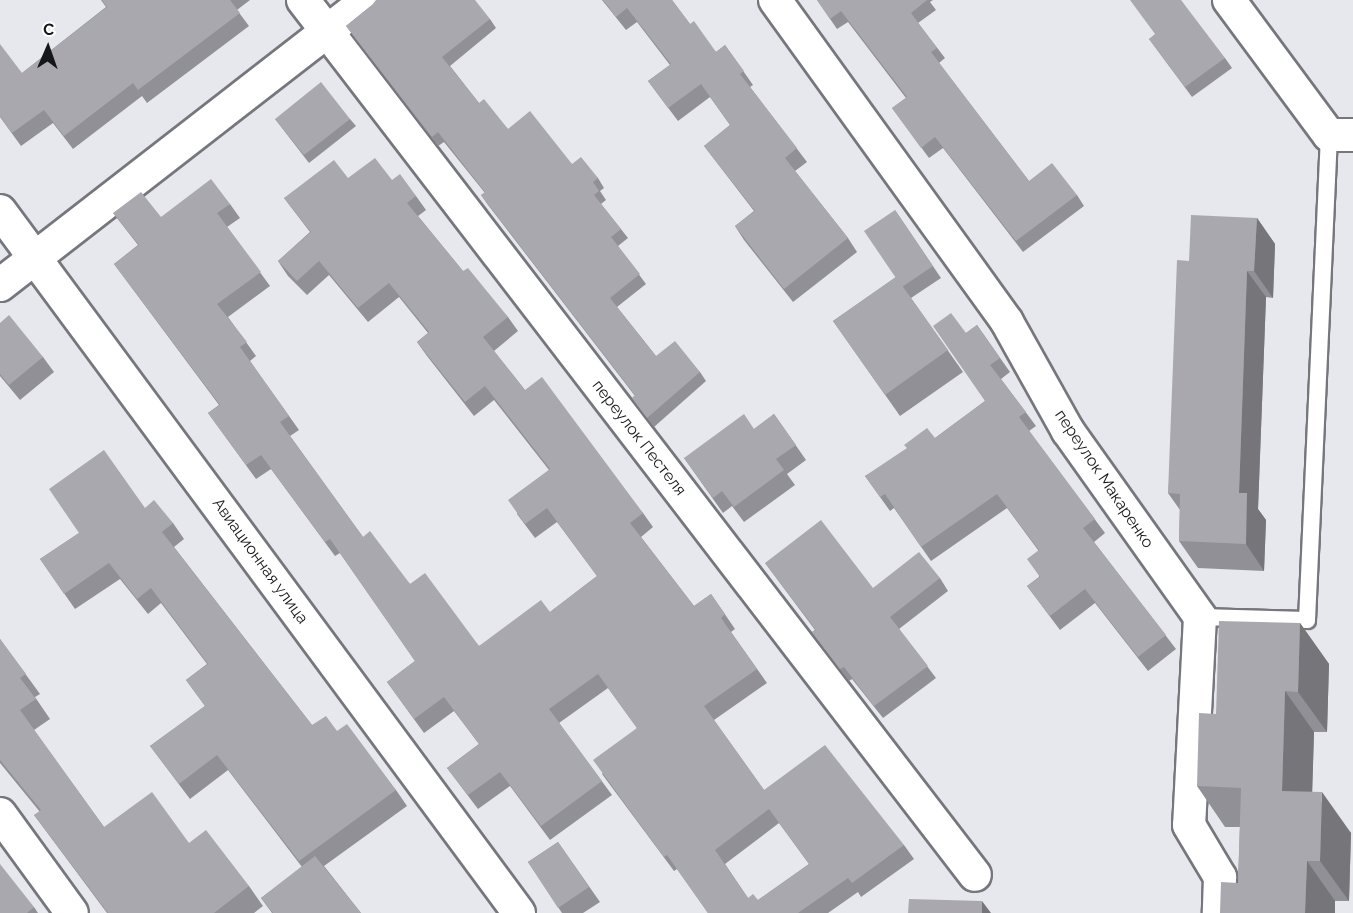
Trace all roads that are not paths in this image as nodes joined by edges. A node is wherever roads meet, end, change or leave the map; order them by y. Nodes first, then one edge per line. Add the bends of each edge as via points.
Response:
1 (303, 0) edge
2 (368, 0) edge
3 (775, 0) edge
4 (1229, 0) edge
5 (327, 32) junction
6 (1341, 135) edge
7 (0, 211) edge
8 (36, 257) junction
9 (0, 285) edge
10 (1200, 617) junction
11 (0, 814) edge
12 (975, 876) dead end
13 (72, 913) edge
14 (519, 913) edge
15 (1220, 913) edge

1 - 5 street, переулок Пестеля
2 - 5 street
3 - 10 street, переулок Макаренко via 1006,322 1068,431
4 - 6 street
5 - 8 street
5 - 12 street, переулок Пестеля
6 - 10 lane via 1307,620
7 - 8 street, Авиационная улица
8 - 9 street
8 - 14 street, Авиационная улица
10 - 15 street via 1189,825 1220,877
11 - 13 street

